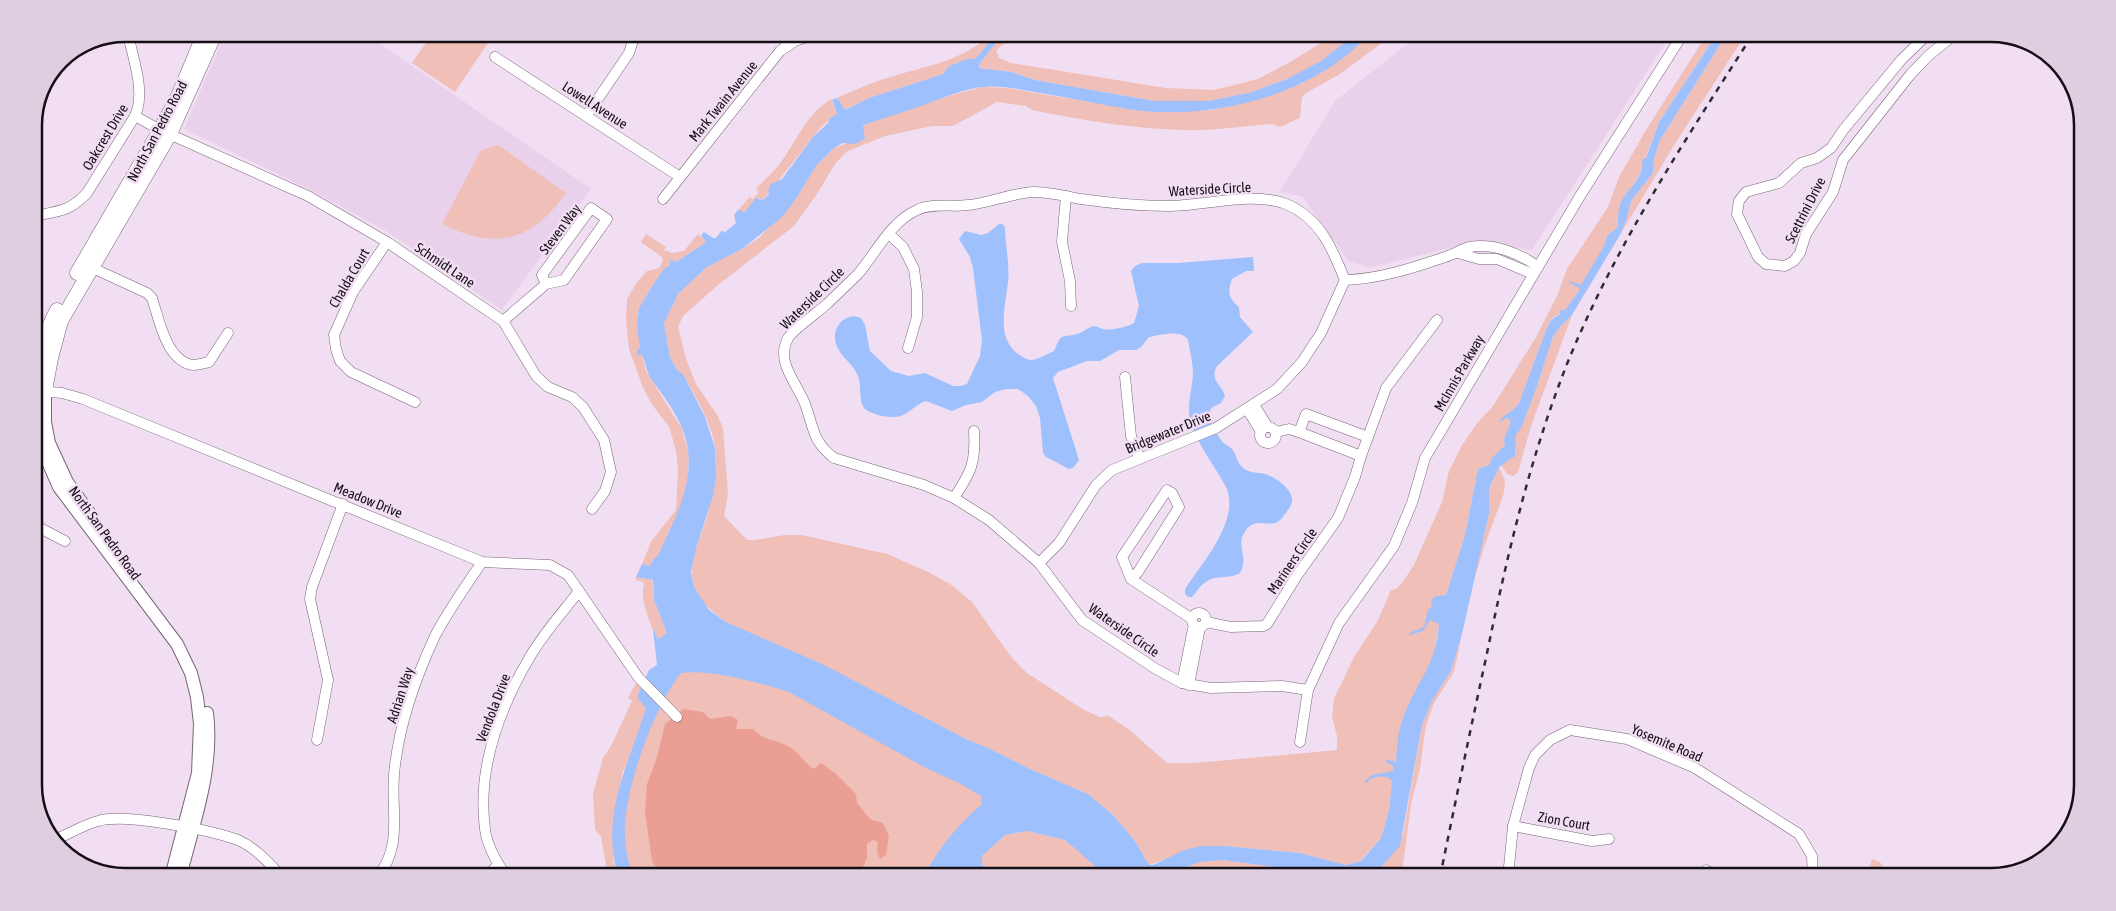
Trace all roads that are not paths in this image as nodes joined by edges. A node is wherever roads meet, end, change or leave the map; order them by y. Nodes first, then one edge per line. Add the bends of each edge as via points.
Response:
1 (130, 42) edge
2 (201, 42) edge
3 (211, 42) edge
4 (632, 42) edge
5 (785, 42) edge
6 (794, 42) edge
7 (1679, 42) edge
8 (1920, 42) edge
9 (1945, 42) edge
10 (788, 46) junction
11 (495, 58) dead end
12 (135, 116) junction
13 (587, 116) junction
14 (165, 132) junction
15 (680, 177) junction
16 (1066, 196) junction
17 (663, 200) dead end
18 (43, 214) edge
19 (889, 234) junction
20 (387, 242) junction
21 (88, 265) junction
22 (1535, 270) junction
23 (1345, 280) junction
24 (546, 284) junction
25 (1071, 306) dead end
26 (1437, 320) dead end
27 (503, 321) junction
28 (228, 333) dead end
29 (43, 346) edge
30 (908, 348) dead end
31 (1125, 377) dead end
32 (43, 392) edge
33 (414, 402) dead end
34 (1251, 407) junction
35 (974, 431) dead end
36 (1299, 432) junction
37 (1368, 437) junction
38 (43, 451) edge
39 (1360, 456) junction
40 (1139, 458) junction
41 (954, 498) junction
42 (343, 504) junction
43 (592, 509) dead end
44 (43, 530) edge
45 (65, 541) dead end
46 (482, 562) junction
47 (1039, 563) junction
48 (1131, 579) junction
49 (579, 591) junction
50 (1198, 623) junction
51 (1186, 684) junction
52 (1308, 690) junction
53 (677, 717) dead end
54 (317, 740) dead end
55 (1300, 742) dead end
56 (1514, 826) junction
57 (188, 827) junction
58 (61, 837) edge
59 (1609, 839) dead end
60 (498, 865) junction
61 (173, 868) edge
62 (181, 868) edge
63 (273, 868) edge
64 (383, 868) edge
65 (495, 868) edge
66 (500, 868) edge
67 (1509, 868) edge
68 (1813, 868) edge

1 - 12 street, Oakcrest Drive via 139,89 139,107
2 - 14 main road, North San Pedro Road
3 - 14 main road, North San Pedro Road
4 - 13 street via 629,53
5 - 10 street
6 - 10 street, Mark Twain Avenue
7 - 22 street, McInnis Parkway
8 - 9 street, Scettrini Drive via 1902,59 1831,148 1818,158 1801,164 1779,184 1746,192 1739,201 1737,214 1758,257 1766,264 1785,266 1794,261 1806,234 1833,192 1843,160 1910,75
10 - 15 street, Mark Twain Avenue via 780,51
11 - 13 street, Lowell Avenue
12 - 14 street, Schmidt Lane
12 - 18 street, Oakcrest Drive via 77,204
13 - 15 street, Lowell Avenue
14 - 20 street, Schmidt Lane via 308,196
14 - 21 main road, North San Pedro Road
15 - 17 street, Mark Twain Avenue
16 - 19 street, Waterside Circle via 1018,193 970,205 918,209
16 - 23 street, Waterside Circle via 1168,206 1266,200 1285,204 1302,212 1320,228
16 - 25 street via 1062,242
19 - 30 street via 903,247 914,269 917,316
19 - 41 street, Waterside Circle via 858,274 788,337 784,353 786,367 805,404 812,431 820,446 834,458 924,485
20 - 27 street, Schmidt Lane
20 - 33 street, Chalda Court via 354,292 334,334 336,349 340,361 351,372
21 - 28 street via 152,298 169,347 183,362 195,365 209,362
21 - 29 main road, North San Pedro Road via 51,320
22 - 23 street via 1497,259 1479,259 1458,253 1366,279
22 - 52 street, McInnis Parkway via 1425,458 1412,503 1394,546 1339,623
23 - 34 street, Bridgewater Drive via 1321,333 1302,362 1277,389
24 - 24 street, Steven Way via 564,280 608,219 591,208 542,275
24 - 27 street, Steven Way
26 - 37 street, Mariners Circle via 1386,388
27 - 43 street, Schmidt Lane via 536,376 548,387 572,397 604,440 611,472 605,490
31 - 40 street via 1132,436
32 - 42 street, Meadow Drive via 83,399
34 - 36 street via 1268,430
34 - 40 street, Bridgewater Drive via 1197,437
35 - 41 street via 976,454
36 - 37 street via 1306,414
36 - 39 street
37 - 39 street, Mariners Circle
38 - 57 street, North San Pedro Road via 59,487 177,644 191,673 200,724 198,773
39 - 50 street, Mariners Circle via 1338,518 1296,576 1267,624 1231,627
40 - 47 street, Bridgewater Drive via 1112,470 1096,485 1059,544
41 - 47 street, Waterside Circle via 989,520
42 - 46 street, Meadow Drive
42 - 54 street via 310,599 328,680
44 - 45 street
46 - 49 street, Meadow Drive via 550,565 568,575
46 - 64 street, Adrian Way via 436,636 405,713 394,775 394,842
47 - 51 street, Waterside Circle via 1082,620 1156,669
48 - 48 street via 1179,507 1167,490 1122,557
48 - 50 street, Mariners Circle
49 - 53 street, Meadow Drive via 638,677
49 - 60 street, Vendola Drive via 532,653 511,690 492,742 484,784 485,830
50 - 51 street
51 - 52 street, Waterside Circle via 1211,688 1282,686
52 - 55 street, McInnis Parkway
56 - 59 street, Zion Court via 1592,841
56 - 67 street, Yosemite Road
56 - 68 street, Yosemite Road via 1535,755 1550,740 1570,730 1627,739 1695,768 1799,834 1812,856
57 - 58 street via 114,818 97,821
57 - 61 street, North San Pedro Road
57 - 62 street, North San Pedro Road
57 - 63 street via 239,841 260,854
60 - 65 street
60 - 66 street, Vendola Drive

